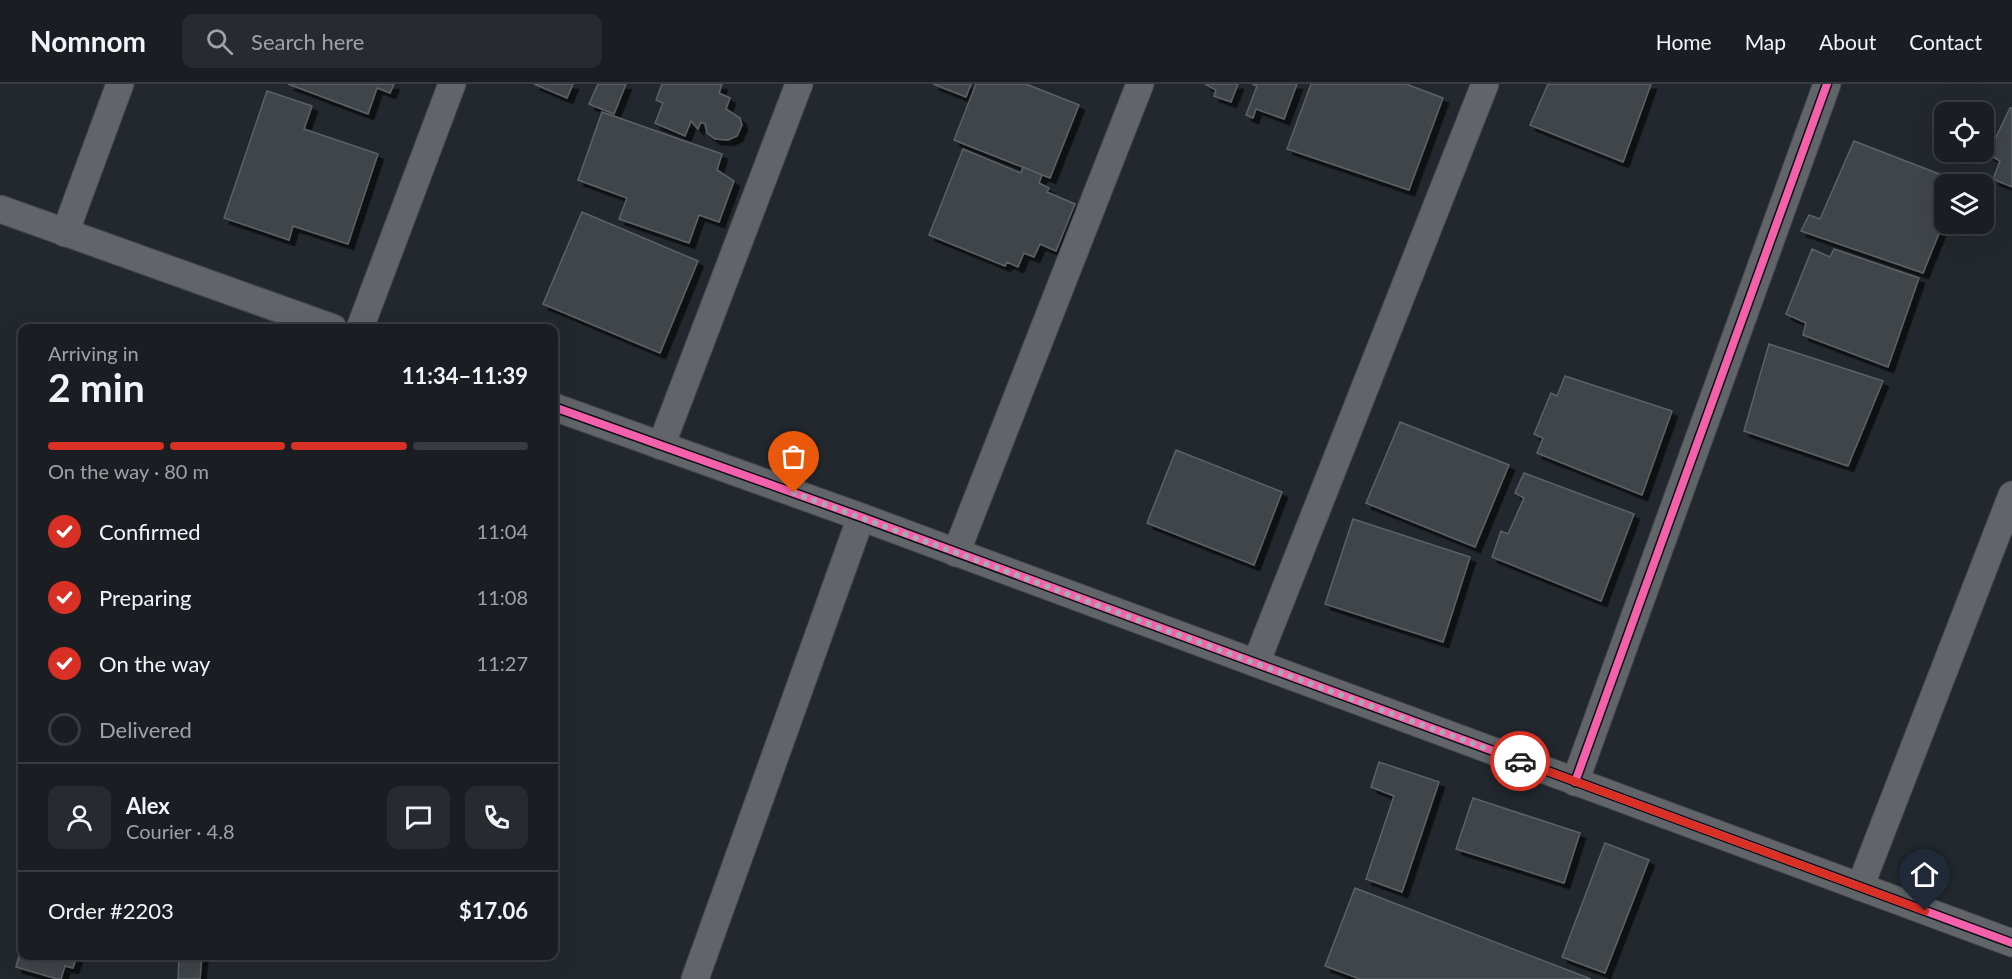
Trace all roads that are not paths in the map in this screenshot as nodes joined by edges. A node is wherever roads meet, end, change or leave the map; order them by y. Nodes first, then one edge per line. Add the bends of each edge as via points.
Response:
1 (120, 84) edge
2 (452, 84) edge
3 (799, 84) edge
4 (1140, 84) edge
5 (1485, 84) edge
6 (1827, 84) edge
7 (0, 209) edge
8 (65, 233) junction
9 (322, 324) edge
10 (362, 324) edge
11 (558, 408) edge
12 (661, 446) junction
13 (2012, 495) edge
14 (861, 517) junction
15 (956, 552) junction
16 (1256, 663) junction
17 (1575, 782) junction
18 (1860, 887) junction
19 (2012, 943) edge
20 (695, 979) edge

1 - 8 street
2 - 10 street
3 - 12 street
4 - 15 street
5 - 16 street
6 - 17 street
7 - 8 street
8 - 9 street
11 - 12 street
12 - 14 street
13 - 18 street
14 - 15 street
14 - 20 street
15 - 16 street
16 - 17 street
17 - 18 street
18 - 19 street

